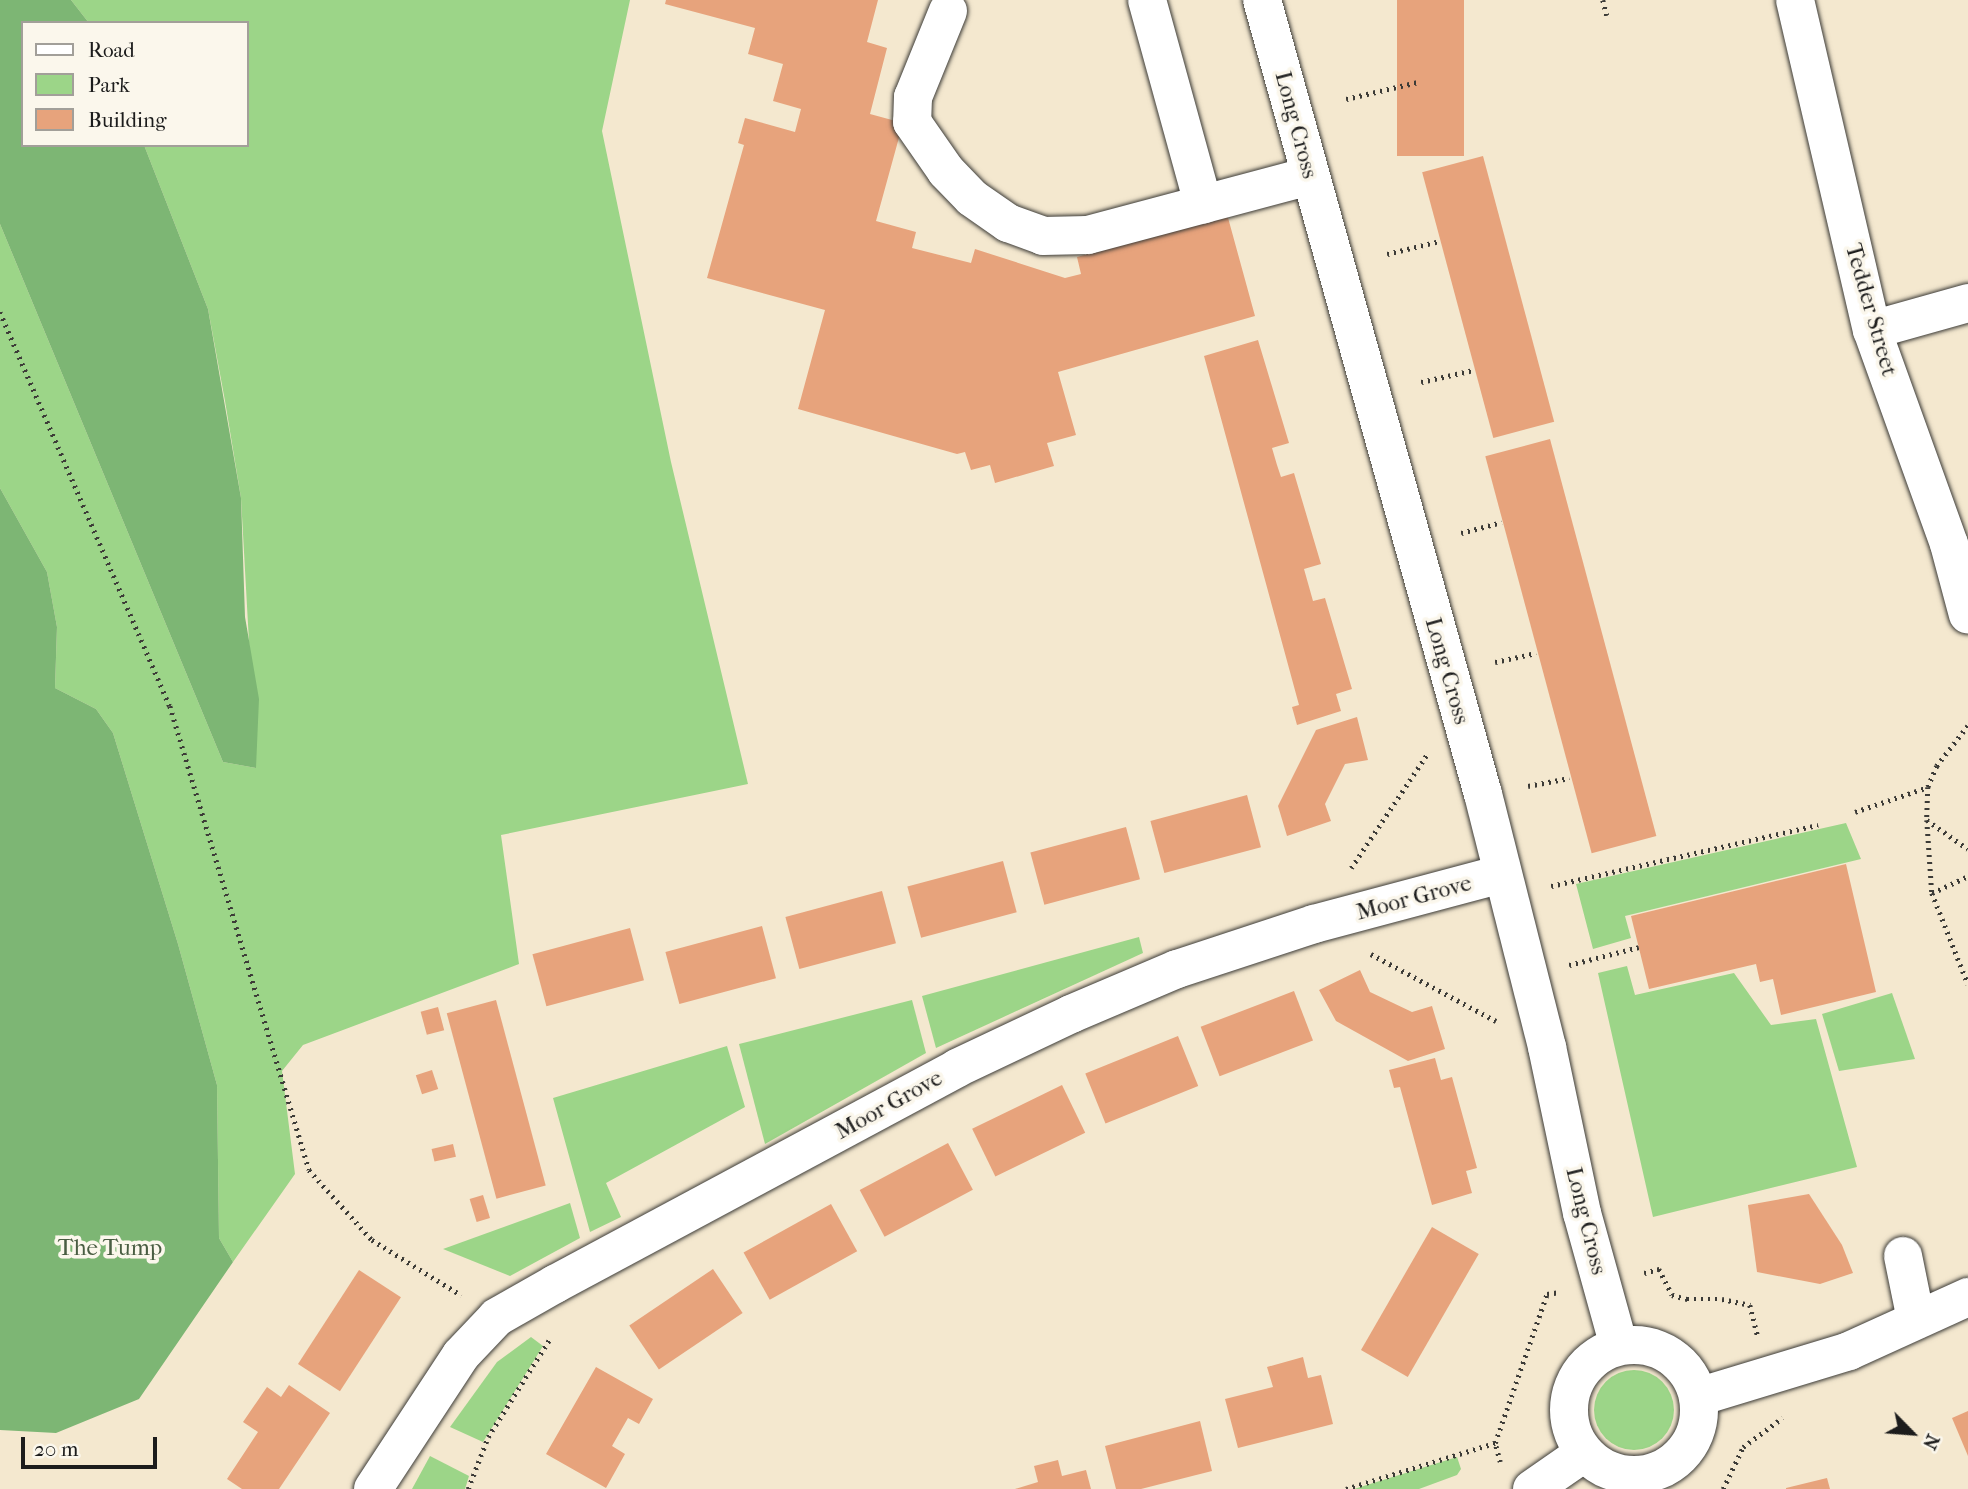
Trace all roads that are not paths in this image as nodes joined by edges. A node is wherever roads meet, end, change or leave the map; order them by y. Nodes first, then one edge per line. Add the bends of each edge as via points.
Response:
1 (1147, 0) edge
2 (1262, 0) edge
3 (1795, 0) edge
4 (948, 11) dead end
5 (1310, 176) junction
6 (1203, 204) junction
7 (1968, 303) edge
8 (1872, 331) junction
9 (1968, 615) edge
10 (1504, 885) junction
11 (1903, 1256) dead end
12 (1968, 1297) edge
13 (1916, 1321) junction
14 (1619, 1346) junction
15 (1698, 1397) junction
16 (1584, 1453) junction
17 (1663, 1480) edge
18 (373, 1489) edge
19 (1532, 1489) edge

1 - 6 street
2 - 5 street, Long Cross
3 - 8 street, Tedder Street
4 - 6 street via 913,97 912,122 920,139 972,198 1008,223 1043,236 1088,235
5 - 6 street
5 - 10 street, Long Cross
7 - 8 street
8 - 9 street, Tedder Street via 1949,544
10 - 14 street, Long Cross
10 - 18 street, Moor Grove via 1289,932 1177,969 957,1068 498,1317 435,1389
11 - 13 street
12 - 13 street
13 - 15 street via 1849,1351
14 - 15 street via 1650,1347 1678,1361
14 - 16 street via 1586,1365 1569,1399 1573,1437
15 - 17 street via 1699,1420 1692,1440
16 - 17 street via 1620,1474
16 - 19 street

